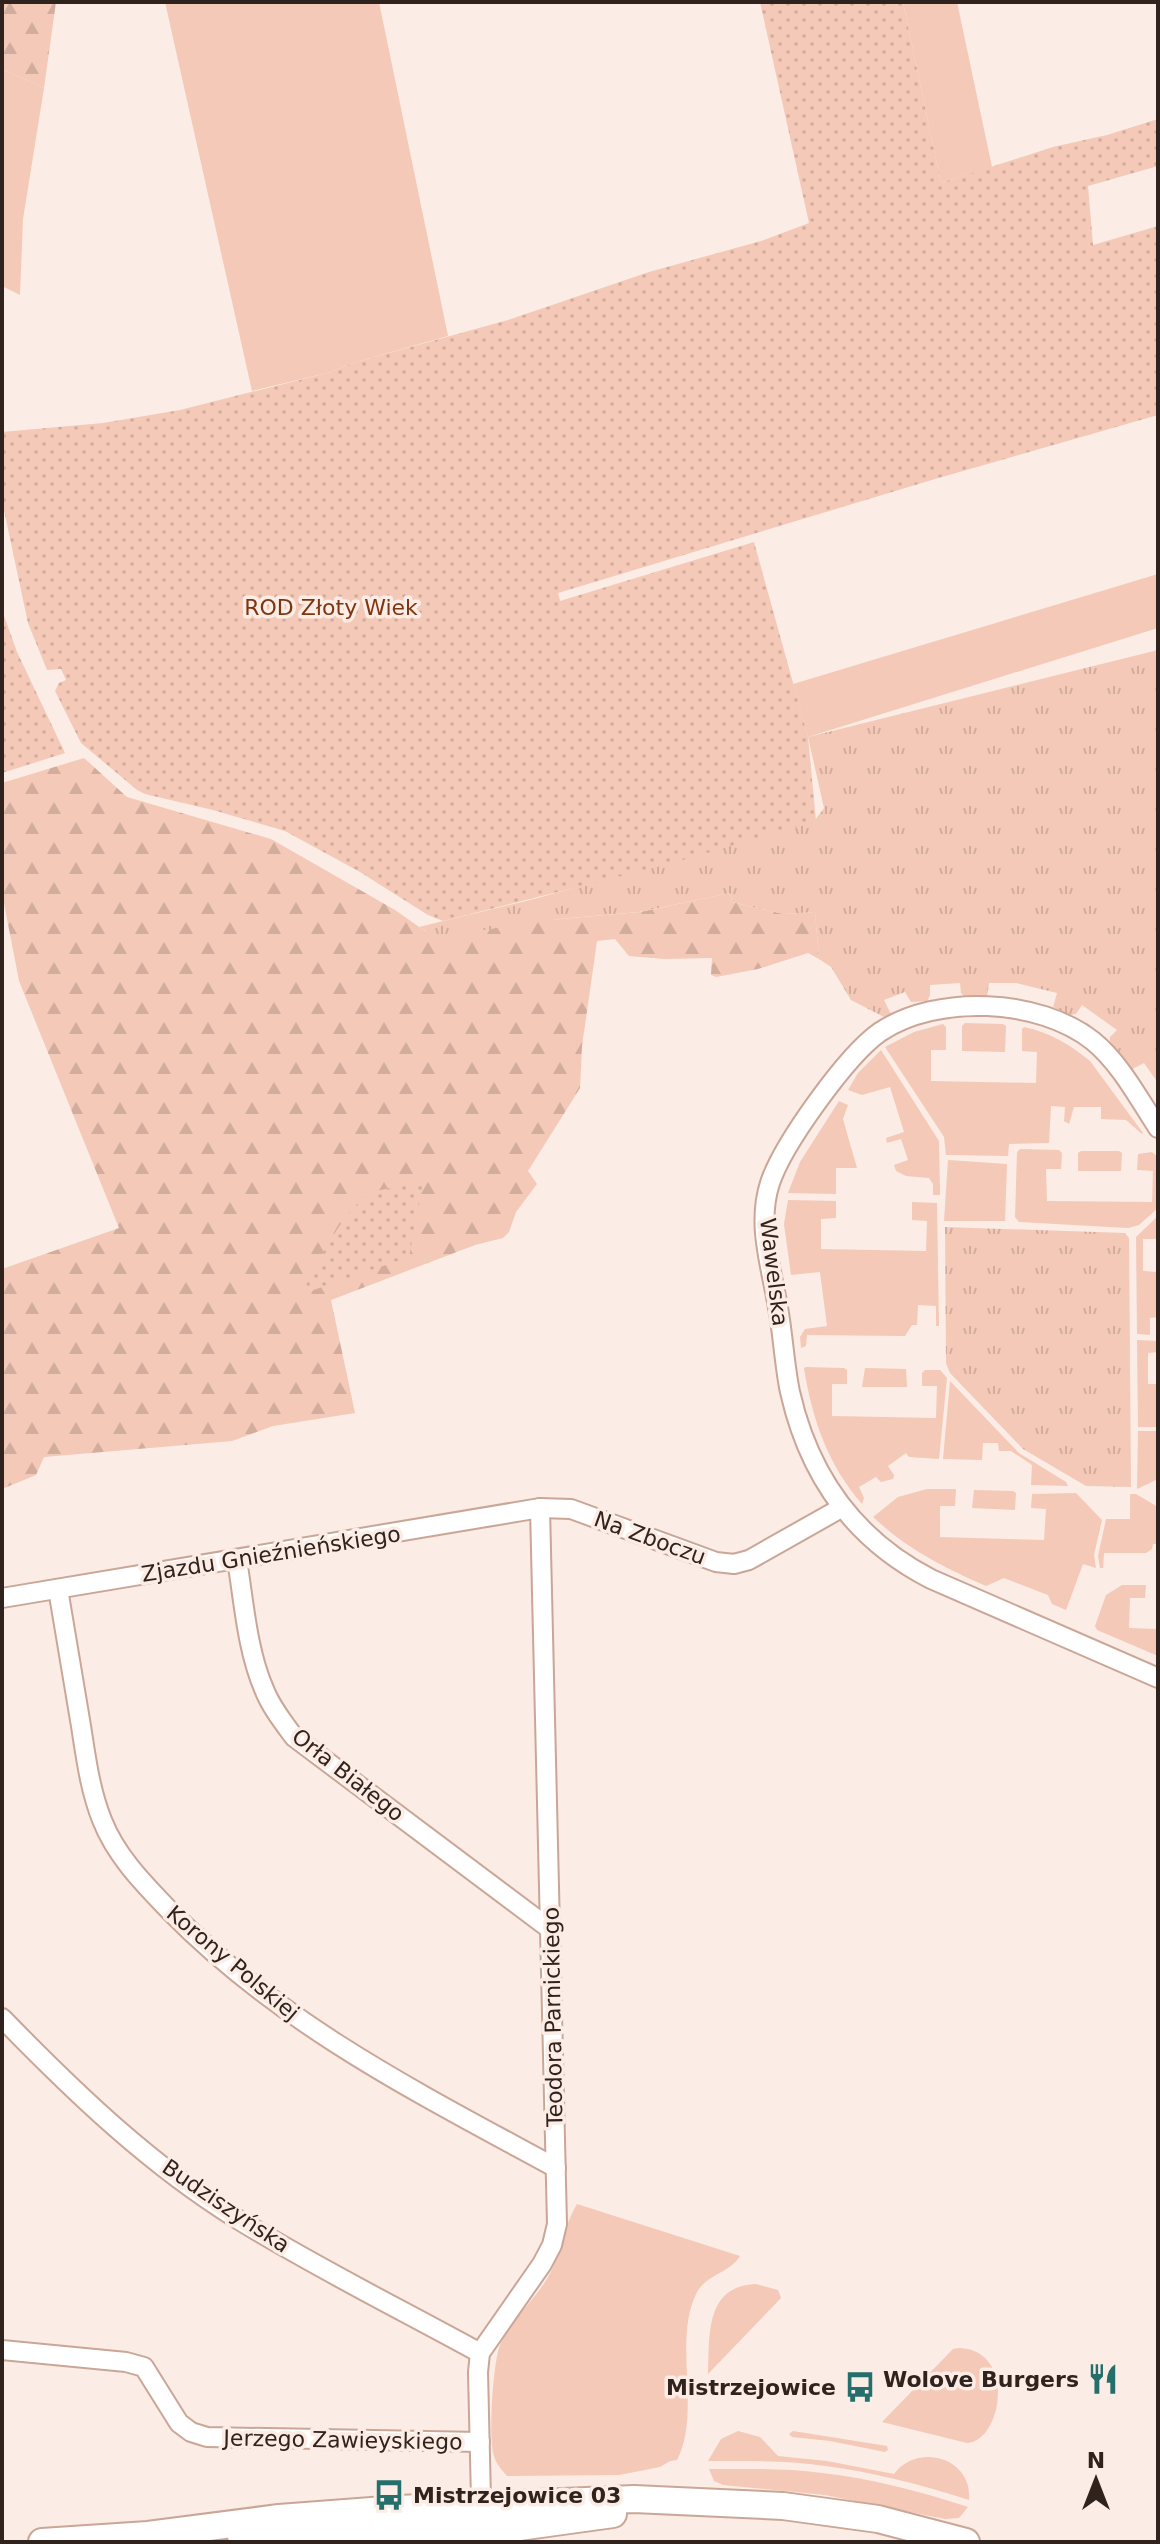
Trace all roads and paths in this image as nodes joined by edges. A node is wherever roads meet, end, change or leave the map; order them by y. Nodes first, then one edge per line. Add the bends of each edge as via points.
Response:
1 (1158, 1128) edge
2 (540, 1508) junction
3 (841, 1508) junction
4 (237, 1560) junction
5 (58, 1589) junction
6 (2, 1598) edge
7 (1158, 1678) edge
8 (550, 1929) junction
9 (2, 2018) edge
10 (556, 2168) junction
11 (2, 2350) edge
12 (480, 2353) junction
13 (480, 2442) junction
14 (481, 2525) edge
15 (42, 2542) edge
16 (966, 2542) edge

1 - 3 street, Wawelska via 1093,1041 1061,1021 1021,1010 947,1008 893,1025 858,1049 792,1138 769,1185 765,1212 789,1389 799,1427
2 - 3 street, Na Zboczu via 571,1509 734,1564
2 - 4 street, Zjazdu Gnieźnieńskiego
2 - 8 street, Teodora Parnickiego
3 - 7 street, Wawelska via 903,1565
4 - 5 street, Zjazdu Gnieźnieńskiego
4 - 8 street, Orła Białego via 264,1690 294,1737
5 - 6 street, Zjazdu Gnieźnieńskiego
5 - 10 street, Korony Polskiej via 90,1785 121,1856 146,1887 244,1979 298,2020
8 - 10 street, Teodora Parnickiego
9 - 12 street, Budziszyńska via 113,2126 237,2219
10 - 12 street, Teodora Parnickiego via 552,2245
11 - 13 street, Jerzego Zawieyskiego via 144,2367 179,2423 207,2437
12 - 13 street
13 - 14 street
14 - 15 street via 277,2537 148,2535
14 - 16 street via 634,2499 783,2506 875,2519

